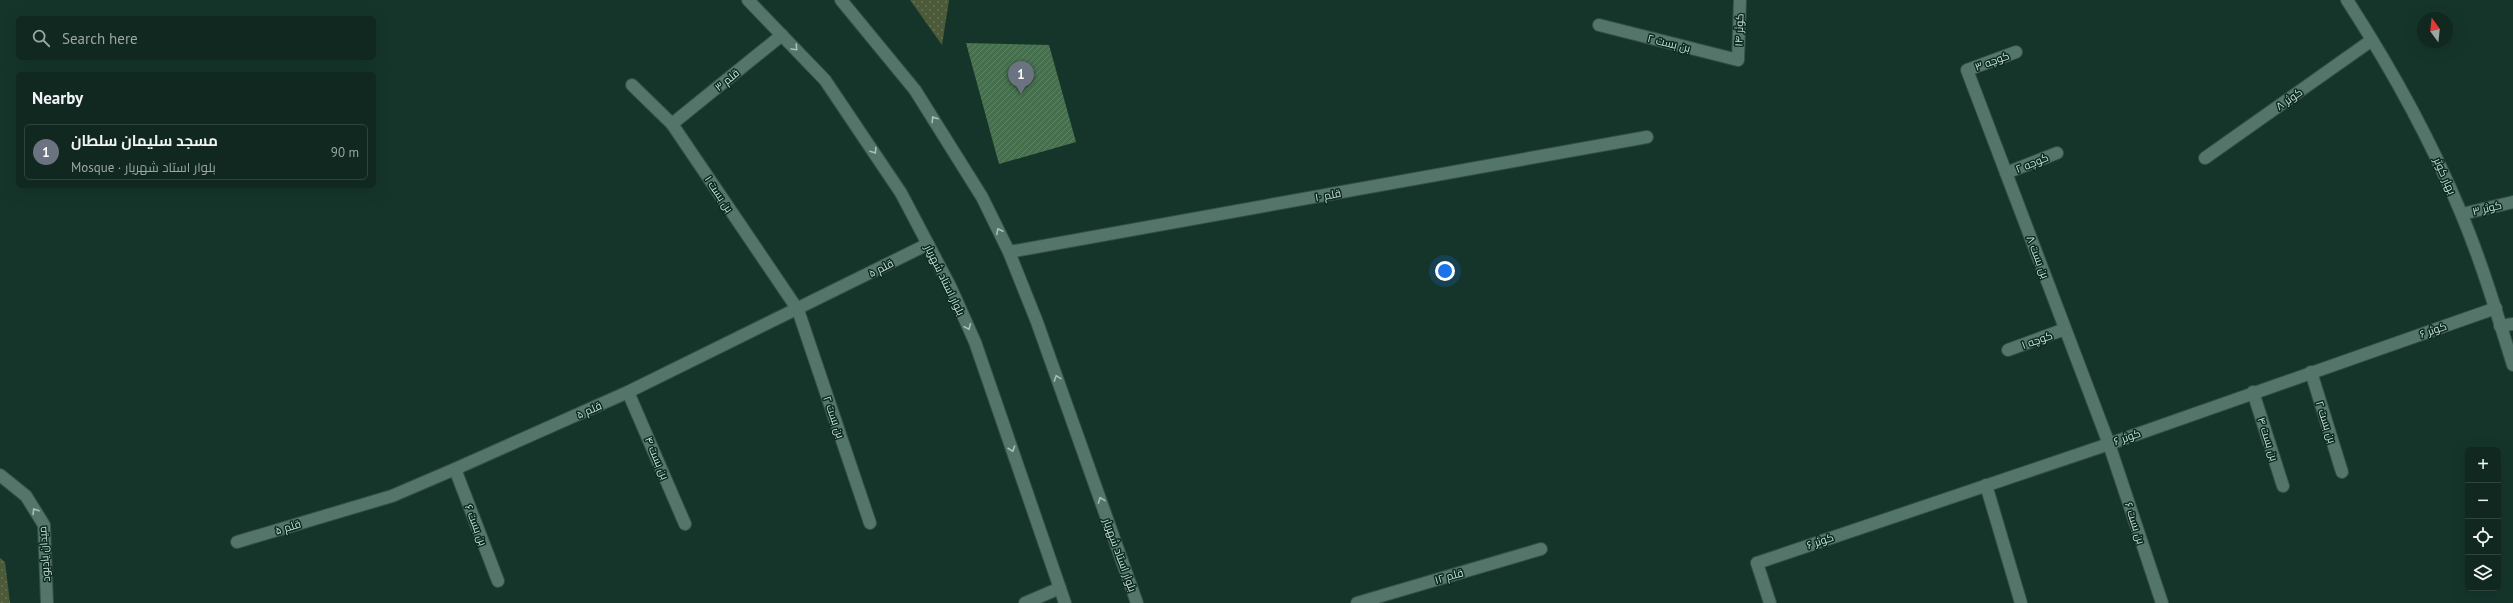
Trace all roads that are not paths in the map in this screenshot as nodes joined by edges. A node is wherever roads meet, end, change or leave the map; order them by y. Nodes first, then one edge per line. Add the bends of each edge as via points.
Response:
1 (748, 0) edge
2 (1740, 0) edge
3 (2347, 0) edge
4 (844, 1) edge
5 (1599, 25) dead end
6 (782, 35) junction
7 (2372, 40) junction
8 (2016, 52) dead end
9 (1738, 60) joint
10 (1967, 70) joint
11 (632, 85) dead end
12 (672, 124) junction
13 (1647, 137) dead end
14 (2057, 153) dead end
15 (2205, 158) dead end
16 (2006, 173) junction
17 (2513, 202) edge
18 (2462, 214) junction
19 (928, 244) junction
20 (1009, 252) junction
21 (2496, 308) junction
22 (798, 310) junction
23 (2513, 324) edge
24 (2500, 326) junction
25 (2065, 329) junction
26 (2008, 350) dead end
27 (2513, 365) edge
28 (2310, 372) junction
29 (628, 392) junction
30 (2253, 392) junction
31 (2109, 444) junction
32 (455, 468) junction
33 (2342, 472) dead end
34 (0, 475) edge
35 (1986, 485) junction
36 (2283, 486) dead end
37 (870, 523) dead end
38 (685, 524) dead end
39 (238, 542) dead end
40 (1541, 549) dead end
41 (498, 581) dead end
42 (1060, 588) junction
43 (47, 603) edge
44 (1026, 603) edge
45 (1065, 603) edge
46 (1137, 603) edge
47 (1357, 603) edge
48 (1770, 603) edge
49 (2021, 603) edge
50 (2162, 603) edge

1 - 6 main road, بلوار استاد شهریار
2 - 9 main road, کوثر ۱۴
3 - 7 main road, بهار کوثر
20 -> 4 main road, بلوار استاد شهریار via 982,196 915,90
5 - 9 main road, بن بست ۲
6 - 12 main road, قلم ۳
6 -> 19 main road, بلوار استاد شهریار via 825,80 874,150
7 - 15 main road, کوثر ۸
7 - 18 main road, بهار کوثر via 2425,132
8 - 10 main road, کوچه ۳
10 - 16 main road, بن بست ۸
11 - 12 main road, بن بست ۱
12 - 22 main road, بن بست ۱
13 - 20 main road, قلم ۱۰
14 - 16 main road, کوچه ۲
16 - 25 main road, بن بست ۸
17 - 18 main road, کوثر ۳
18 - 21 main road, بهار کوثر
19 - 22 main road, قلم ۵
19 -> 42 main road, بلوار استاد شهریار via 975,342
46 -> 20 main road, بلوار استاد شهریار via 1037,322
21 - 24 main road, بهار کوثر
21 - 28 main road, کوثر ۶
22 - 29 main road, قلم ۵
22 - 37 main road, بن بست ۲
23 - 24 main road
24 - 27 main road, بهار کوثر
25 - 26 main road, کوچه ۱
25 - 31 main road, بن بست ۸
28 - 30 main road, کوثر ۶
28 - 33 main road, بن بست ۲
29 - 32 main road, قلم ۵
29 - 38 main road, بن بست ۴
30 - 31 main road, کوثر ۶
30 - 36 main road, بن بست ۴
31 - 35 main road, کوثر ۶
31 - 50 main road, بن بست ۶
32 - 39 main road, قلم ۵ via 392,496
32 - 41 main road, بن بست ۶
43 -> 34 main road, میدان یادبود via 44,525 26,496
35 - 48 main road, کوثر ۶ via 1757,563
35 - 49 main road
40 - 47 main road, قلم ۱۲
42 - 44 main road
42 - 45 main road, بلوار استاد شهریار

